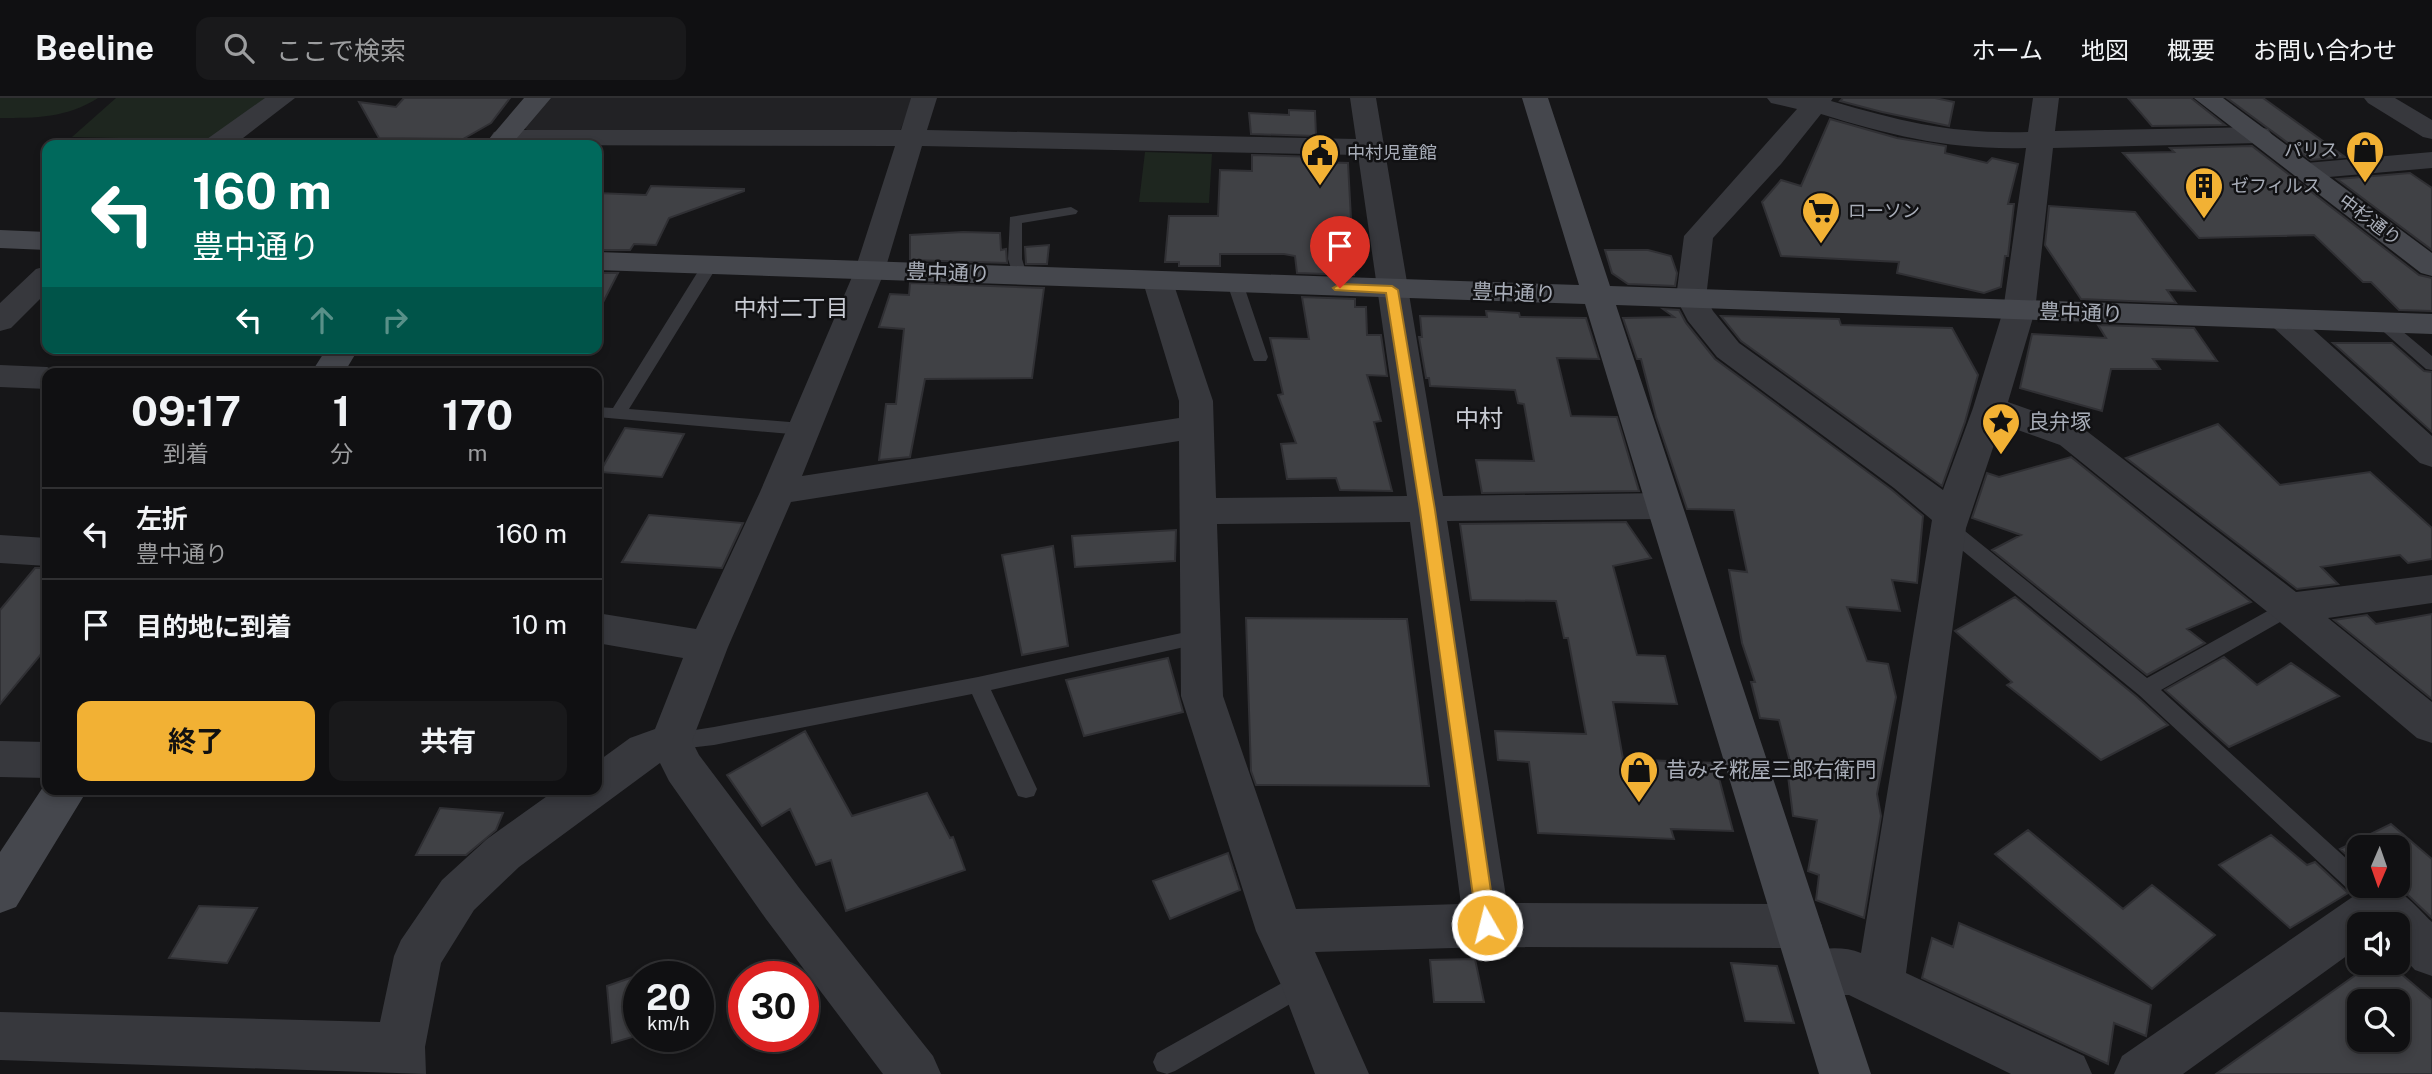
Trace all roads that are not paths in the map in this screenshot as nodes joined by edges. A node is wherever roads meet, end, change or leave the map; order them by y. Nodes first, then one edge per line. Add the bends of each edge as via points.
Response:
1 (282, 98) edge
2 (538, 98) edge
3 (924, 98) edge
4 (1363, 98) edge
5 (1535, 98) edge
6 (1780, 98) edge
7 (2046, 98) edge
8 (2207, 98) edge
9 (2377, 98) edge
10 (1817, 101) edge
11 (2432, 131) edge
12 (2259, 135) junction
13 (911, 138) junction
14 (224, 140) edge
15 (502, 140) edge
16 (2040, 140) junction
17 (602, 141) edge
18 (1370, 148) junction
19 (2432, 160) edge
20 (2306, 172) junction
21 (1072, 211) dead end
22 (0, 239) edge
23 (42, 241) edge
24 (602, 261) edge
25 (710, 265) junction
26 (2432, 267) edge
27 (870, 270) junction
28 (1019, 275) junction
29 (42, 280) edge
30 (1158, 282) junction
31 (1235, 283) junction
32 (1392, 290) junction
33 (1598, 296) junction
34 (1691, 299) junction
35 (2020, 311) junction
36 (0, 321) edge
37 (2285, 321) junction
38 (2384, 323) junction
39 (2432, 324) edge
40 (1261, 357) dead end
41 (2432, 365) edge
42 (0, 376) edge
43 (42, 378) edge
44 (1990, 408) junction
45 (602, 412) edge
46 (618, 413) junction
47 (1198, 427) junction
48 (802, 429) junction
49 (2432, 455) edge
50 (778, 492) junction
51 (1664, 506) junction
52 (1427, 510) junction
53 (1198, 511) junction
54 (1950, 523) junction
55 (0, 550) edge
56 (42, 552) edge
57 (2432, 589) edge
58 (2289, 608) junction
59 (602, 629) edge
60 (1200, 637) junction
61 (708, 647) junction
62 (978, 685) junction
63 (2146, 689) junction
64 (2432, 726) edge
65 (671, 741) junction
66 (0, 759) edge
67 (42, 760) edge
68 (602, 782) edge
69 (1026, 789) dead end
70 (62, 795) edge
71 (584, 795) edge
72 (2347, 874) edge
73 (0, 892) edge
74 (2359, 898) edge
75 (2372, 898) edge
76 (1487, 925) junction
77 (1798, 926) junction
78 (1280, 931) junction
79 (2432, 954) edge
80 (1813, 972) junction
81 (1305, 982) junction
82 (1881, 986) junction
83 (0, 1036) edge
84 (400, 1060) edge
85 (1166, 1062) dead end
86 (915, 1074) edge
87 (1343, 1074) edge
88 (1845, 1074) edge
89 (2066, 1074) edge
90 (2140, 1074) edge

1 - 14 street
2 - 15 street
3 - 13 street
4 - 18 street
5 - 33 street
6 - 10 street
7 - 16 street
8 - 12 street, 中杉通り
9 - 11 street
10 - 16 street via 1940,137
10 - 34 street via 1699,236
12 - 16 street
12 - 20 street, 中杉通り
13 - 17 street
13 - 18 street
13 - 27 street
16 - 35 street
18 - 32 street
19 - 20 street
20 - 26 street, 中杉通り
21 - 28 lane via 1015,220 1014,259
22 - 23 street
24 - 25 street, 豊中通り
25 - 27 street, 豊中通り
25 - 46 lane
27 - 28 street, 豊中通り
27 - 48 street
28 - 30 street, 豊中通り
29 - 36 street
30 - 31 street, 豊中通り
30 - 47 street via 1196,401
31 - 32 street, 豊中通り
31 - 40 lane
32 - 33 street, 豊中通り
32 - 52 street
33 - 34 street, 豊中通り
33 - 51 street
34 - 35 street, 豊中通り
34 - 54 street via 1728,350 1907,479
35 - 37 street, 豊中通り
35 - 44 street
37 - 38 street, 豊中通り
37 - 49 street
38 - 39 street, 豊中通り
38 - 41 lane
42 - 43 street
44 - 54 street
44 - 58 street via 2071,438
45 - 46 lane
46 - 48 lane
47 - 50 street
47 - 53 street
48 - 50 street
50 - 61 street
51 - 52 street
51 - 77 street
52 - 53 street
52 - 76 street
53 - 60 street
54 - 63 lane
54 - 82 street
55 - 56 street
57 - 58 street
58 - 63 lane
58 - 64 street
59 - 61 street
60 - 62 lane
60 - 78 street via 1202,696
61 - 65 street
62 - 65 lane
62 - 69 lane
63 - 72 lane
65 - 68 street via 645,751
65 - 86 street via 684,768 783,904
66 - 67 street
70 - 73 street
71 - 84 street via 503,853 458,895 418,956
74 - 90 street
75 - 79 street
76 - 77 street
76 - 78 street
77 - 80 street
78 - 81 street
80 - 82 street via 1852,972
80 - 88 street
81 - 85 lane
81 - 87 street
82 - 89 street
83 - 84 street

